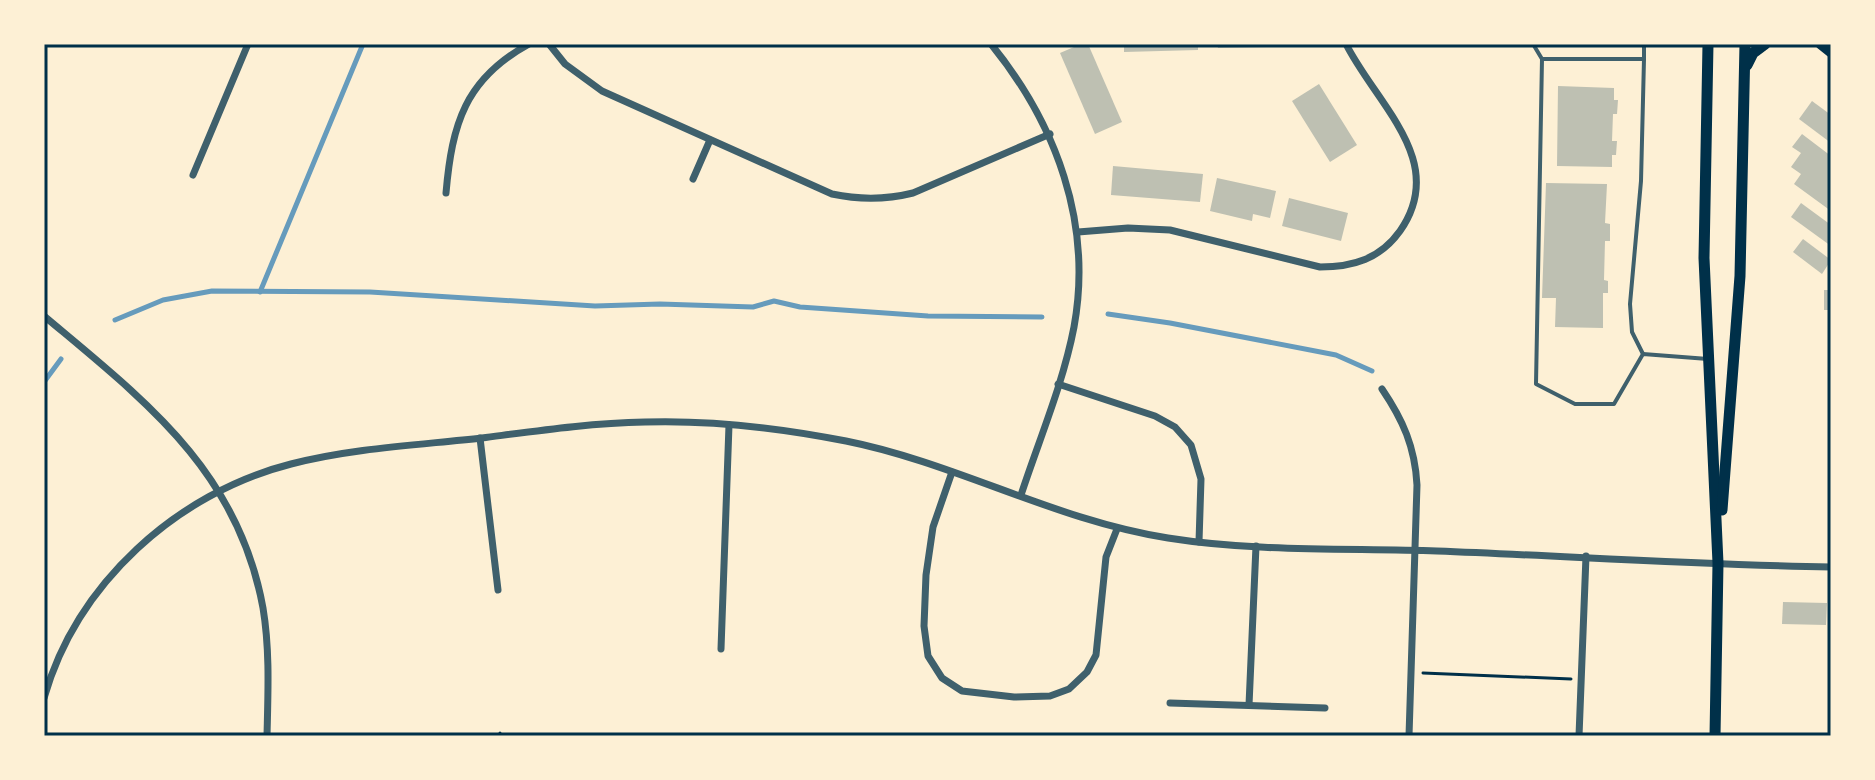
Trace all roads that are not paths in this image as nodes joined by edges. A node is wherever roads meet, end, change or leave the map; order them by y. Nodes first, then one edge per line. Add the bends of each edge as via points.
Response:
1 (248, 44) edge
2 (529, 44) edge
3 (549, 44) edge
4 (991, 44) edge
5 (1346, 44) edge
6 (1533, 44) edge
7 (1644, 44) edge
8 (1708, 44) edge
9 (1745, 44) edge
10 (1765, 44) edge
11 (1821, 44) edge
12 (1831, 52) edge
13 (1542, 59) junction
14 (1644, 59) junction
15 (1745, 69) junction
16 (1050, 134) junction
17 (710, 140) junction
18 (193, 175) dead end
19 (693, 179) dead end
20 (446, 193) dead end
21 (1078, 232) junction
22 (44, 316) edge
23 (1643, 354) junction
24 (1710, 360) junction
25 (1058, 384) junction
26 (1382, 389) dead end
27 (729, 425) junction
28 (480, 438) junction
29 (952, 472) junction
30 (219, 492) junction
31 (1021, 495) junction
32 (1117, 529) junction
33 (1199, 542) junction
34 (1256, 546) junction
35 (1415, 550) junction
36 (1586, 556) junction
37 (1718, 563) junction
38 (1831, 567) edge
39 (498, 590) dead end
40 (721, 649) dead end
41 (44, 698) edge
42 (1170, 703) dead end
43 (1249, 705) junction
44 (1325, 708) dead end
45 (267, 736) edge
46 (1409, 736) edge
47 (1579, 736) edge
48 (1715, 736) edge

1 - 18 street
2 - 20 street via 495,67 465,103 450,150
3 - 17 street via 586,82
4 - 16 street via 1026,90
5 - 21 street via 1400,127 1417,178 1408,219 1375,256 1342,267 1320,267 1170,230
6 - 13 lane
7 - 14 lane
8 - 24 main road via 1704,258
9 - 15 main road
10 - 15 main road
11 - 12 main road
13 - 14 lane
13 - 23 lane via 1536,384 1575,404 1614,404
14 - 23 lane via 1630,304 1632,332
15 - 37 main road via 1740,276
16 - 17 street via 913,193 868,200 832,194
16 - 21 street
17 - 19 street
21 - 25 street via 1074,328
22 - 30 street via 156,413
23 - 24 lane
24 - 37 main road
25 - 31 street
25 - 33 street via 1175,427 1191,445 1201,479
26 - 35 street via 1410,436 1416,460
27 - 28 street via 588,425
27 - 29 street via 851,442
27 - 40 street
28 - 30 street via 314,459
28 - 39 street
29 - 31 street
29 - 32 street via 933,527 924,626 928,656 942,678 962,691 1050,696 1069,689 1087,672 1096,655 1106,557
30 - 41 street via 174,518 106,581 74,627
30 - 45 street via 249,555 263,607
31 - 32 street
32 - 33 street
33 - 34 street
34 - 35 street
34 - 43 street
35 - 36 street
35 - 46 street
36 - 37 street
36 - 47 street
37 - 38 street
37 - 48 main road
42 - 43 street
43 - 44 street

